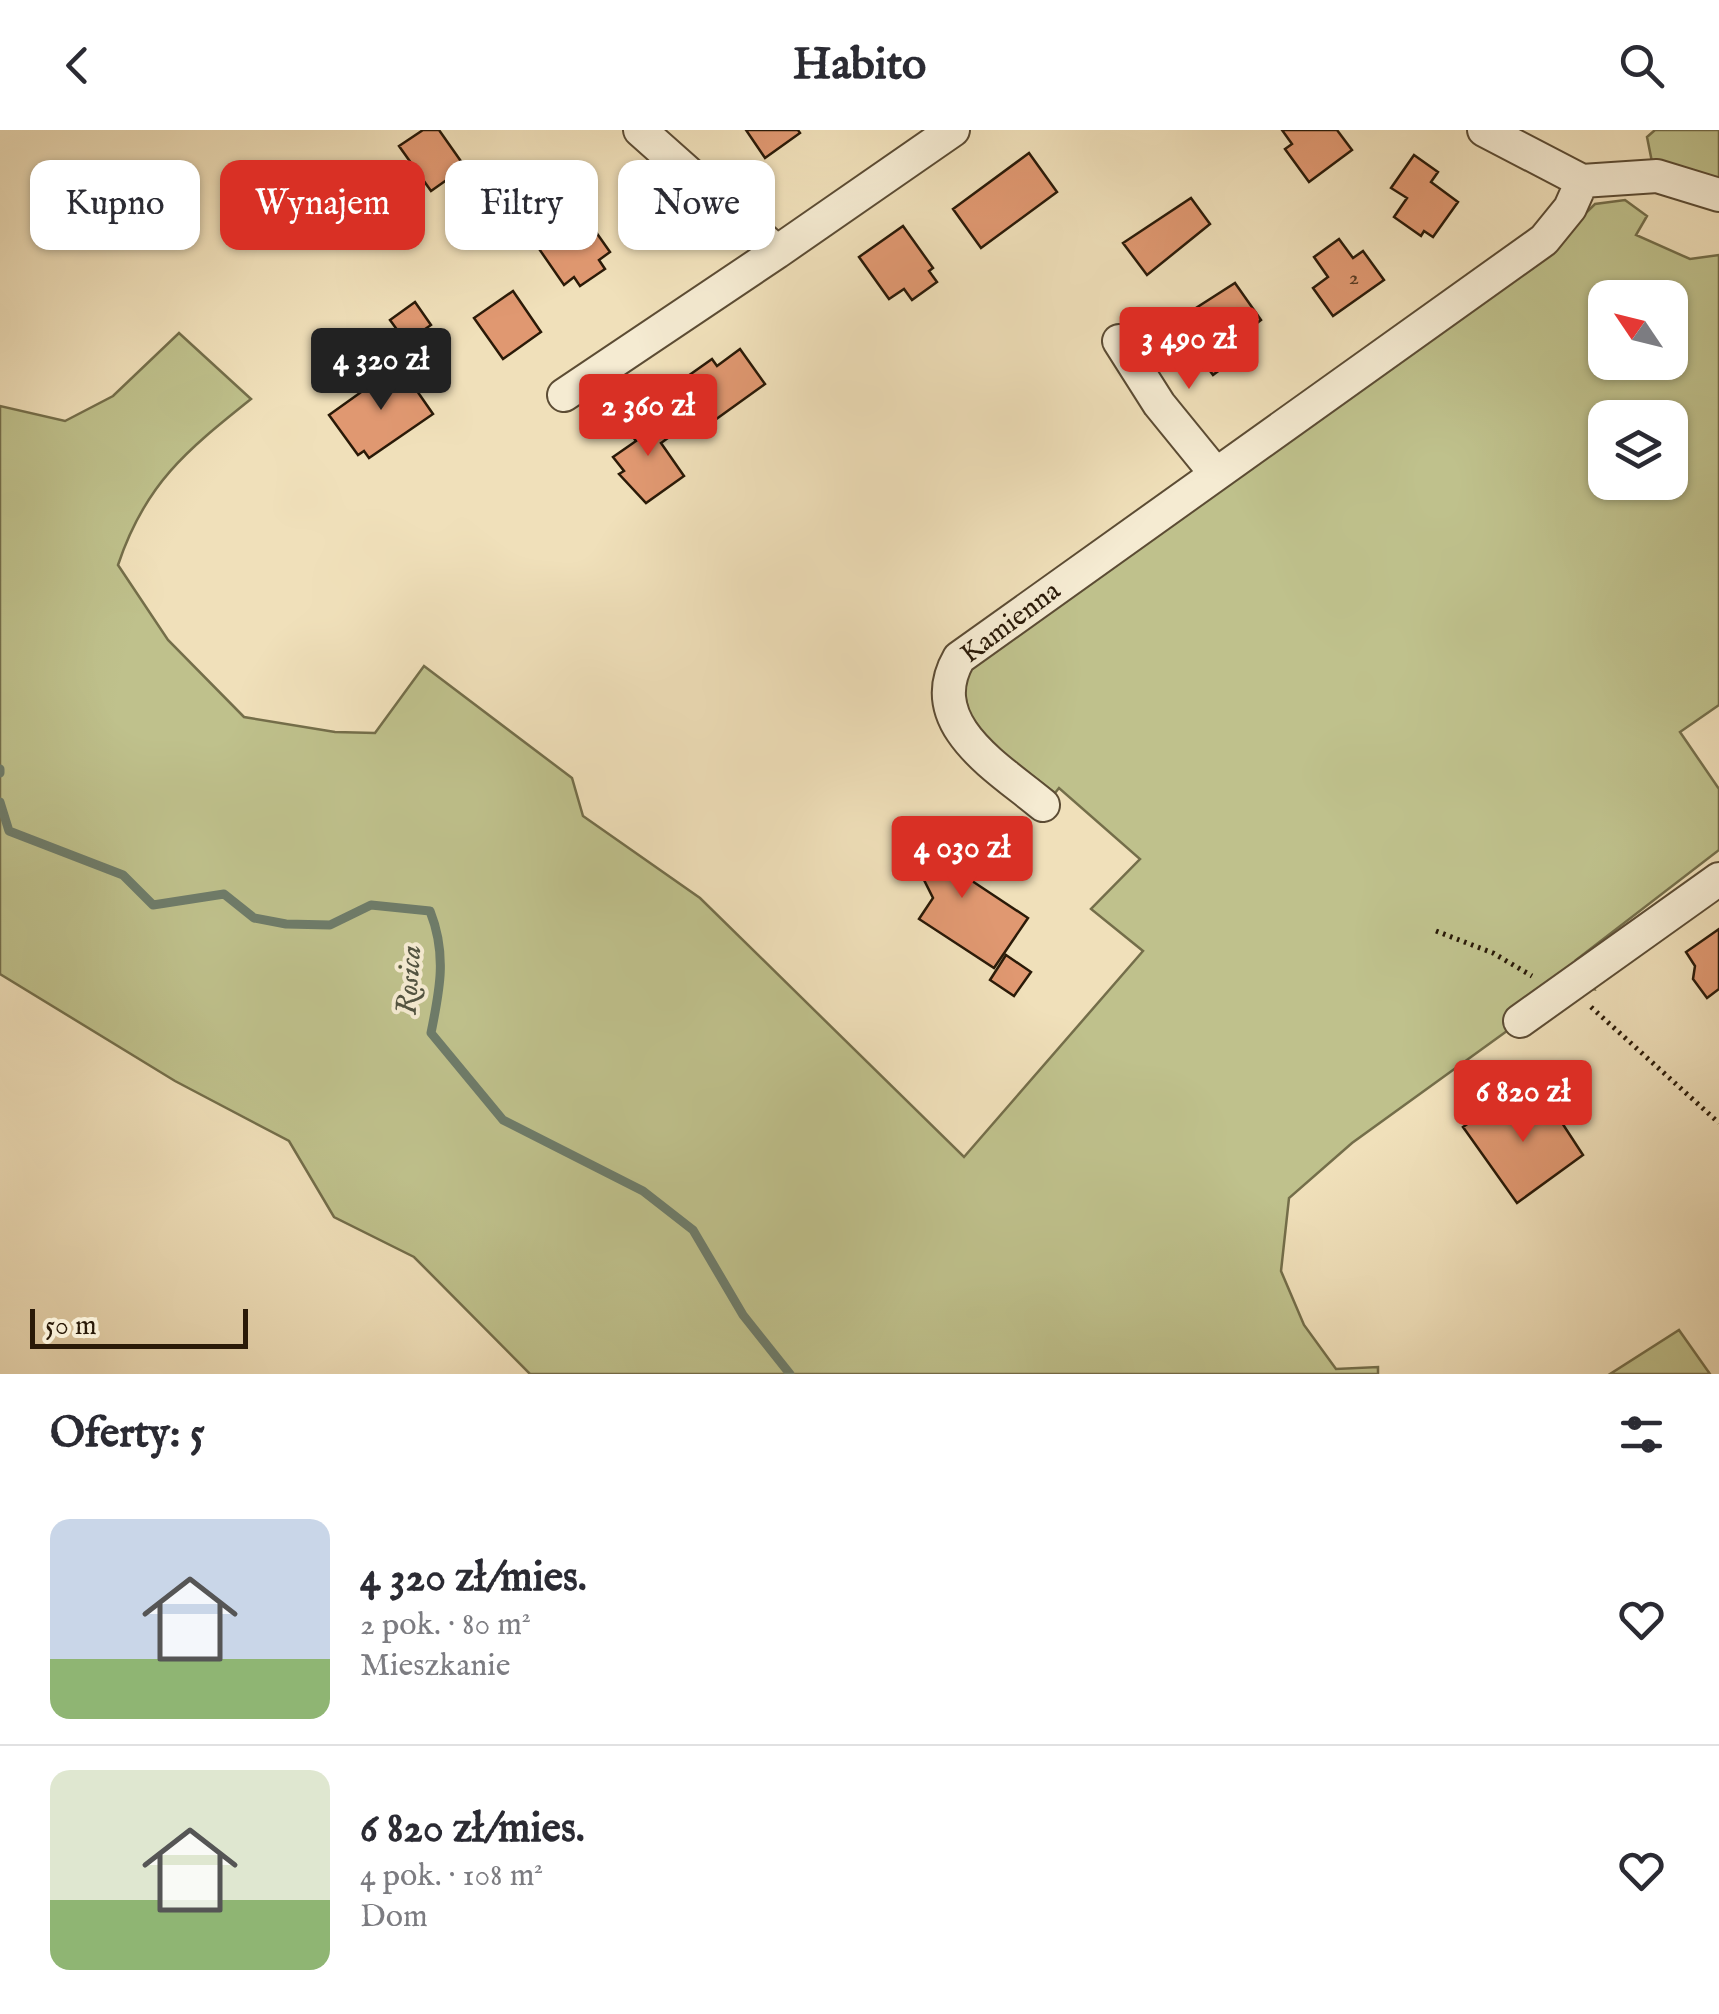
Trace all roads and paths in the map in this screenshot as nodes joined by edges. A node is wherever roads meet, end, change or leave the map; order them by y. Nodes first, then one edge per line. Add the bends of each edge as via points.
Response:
1 (640, 130) edge
2 (954, 130) edge
3 (1484, 130) edge
4 (1582, 181) junction
5 (1719, 195) edge
6 (778, 252) junction
7 (1119, 342) dead end
8 (564, 395) dead end
9 (1216, 474) junction
10 (1043, 805) dead end
11 (1719, 879) edge
12 (1520, 1022) dead end

1 - 6 street
2 - 6 street
3 - 4 street
4 - 5 street via 1657,176
4 - 9 street, Kamienna via 1544,240
6 - 8 street
7 - 9 street
9 - 10 street, Kamienna via 959,658 948,676 950,715 973,747
11 - 12 street

